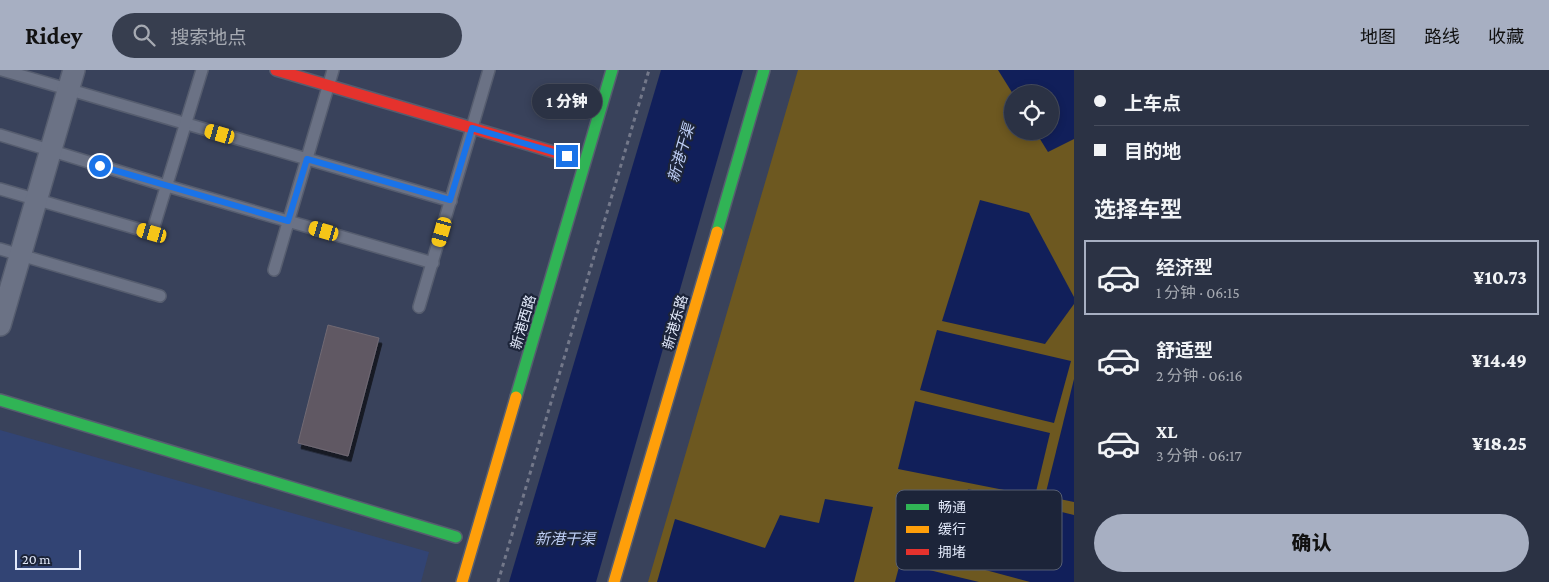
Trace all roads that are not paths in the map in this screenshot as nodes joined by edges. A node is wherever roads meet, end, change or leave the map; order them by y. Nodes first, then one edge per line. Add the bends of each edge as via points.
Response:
1 (2, 70) edge
2 (202, 70) edge
3 (276, 70) edge
4 (333, 70) edge
5 (489, 70) edge
6 (612, 70) edge
7 (764, 70) edge
8 (71, 80) edge
9 (329, 86) junction
10 (186, 125) junction
11 (472, 128) junction
12 (0, 136) edge
13 (50, 151) junction
14 (567, 156) dead end
15 (307, 159) junction
16 (167, 186) junction
17 (0, 189) edge
18 (35, 199) junction
19 (450, 200) junction
20 (288, 221) junction
21 (10, 252) edge
22 (432, 262) junction
23 (274, 270) dead end
24 (160, 296) dead end
25 (419, 307) dead end
26 (0, 325) edge
27 (0, 400) edge
28 (456, 537) dead end
29 (462, 582) edge
30 (614, 582) edge

1 - 8 lane
2 - 10 lane
3 - 9 main road
4 - 9 lane
5 - 11 lane
6 - 29 main road, 新港西路
7 - 30 main road, 新港东路
8 - 10 lane
8 - 13 street
9 - 11 main road
9 - 15 lane
10 - 15 lane
10 - 16 lane
11 - 14 main road
11 - 19 lane
12 - 13 lane
13 - 16 lane
13 - 18 street
15 - 19 lane
15 - 20 lane
16 - 18 lane via 152,233
16 - 20 lane
17 - 18 lane
18 - 21 street
19 - 22 lane
20 - 22 lane
20 - 23 lane
21 - 24 lane
21 - 26 street
22 - 25 lane
27 - 28 main road

